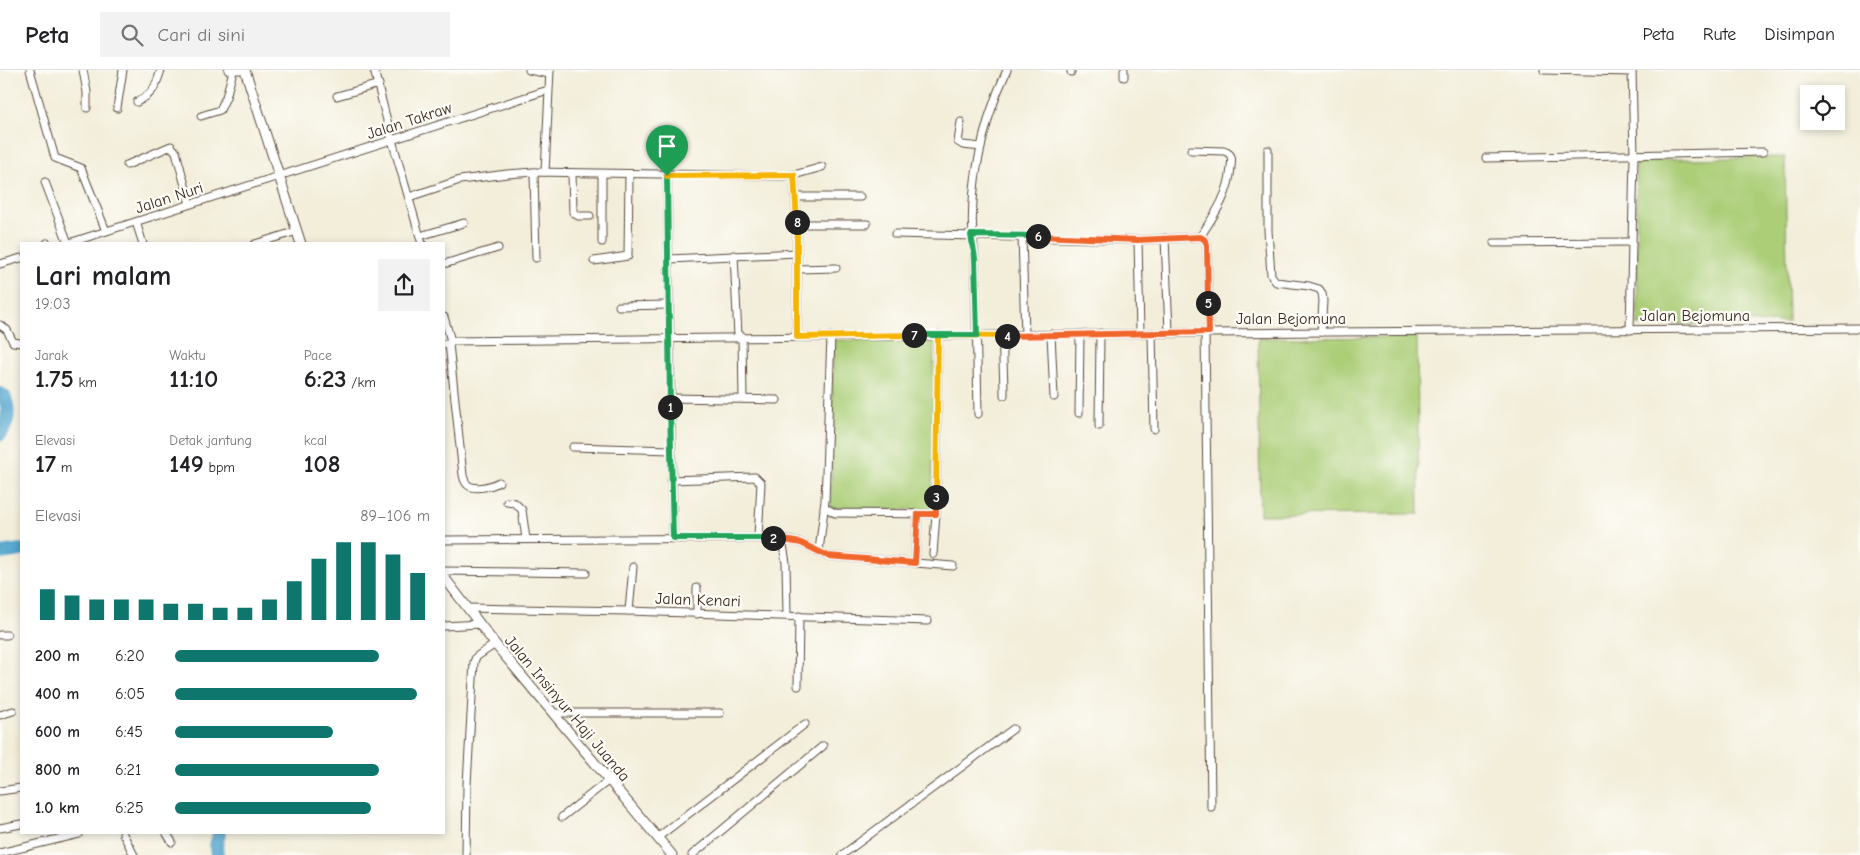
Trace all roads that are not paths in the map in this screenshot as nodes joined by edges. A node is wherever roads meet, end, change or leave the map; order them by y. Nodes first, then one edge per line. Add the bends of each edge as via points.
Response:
1 (30, 70) edge
2 (82, 70) edge
3 (122, 70) edge
4 (160, 70) edge
5 (233, 70) edge
6 (244, 70) edge
7 (374, 70) edge
8 (529, 70) edge
9 (1007, 70) edge
10 (1544, 70) edge
11 (1632, 71) edge
12 (550, 72) edge
13 (379, 84) junction
14 (548, 90) junction
15 (337, 96) dead end
16 (137, 102) dead end
17 (87, 108) dead end
18 (117, 108) dead end
19 (201, 116) dead end
20 (960, 122) dead end
21 (392, 140) junction
22 (981, 147) junction
23 (1191, 150) dead end
24 (1268, 150) dead end
25 (1763, 152) dead end
26 (1634, 156) junction
27 (1486, 158) dead end
28 (127, 164) dead end
29 (822, 167) dead end
30 (534, 172) junction
31 (545, 172) junction
32 (572, 174) junction
33 (602, 175) junction
34 (630, 175) junction
35 (794, 175) junction
36 (280, 176) junction
37 (667, 176) junction
38 (45, 182) dead end
39 (409, 197) junction
40 (795, 197) junction
41 (860, 197) dead end
42 (190, 204) junction
43 (590, 216) dead end
44 (136, 222) junction
45 (464, 222) dead end
46 (797, 224) junction
47 (867, 224) dead end
48 (106, 231) junction
49 (297, 231) junction
50 (895, 234) dead end
51 (971, 235) junction
52 (420, 236) junction
53 (1022, 236) junction
54 (1200, 237) junction
55 (1165, 238) junction
56 (1138, 240) junction
57 (66, 242) edge
58 (73, 242) edge
59 (142, 242) edge
60 (261, 242) edge
61 (300, 242) edge
62 (422, 242) edge
63 (602, 242) dead end
64 (1632, 242) junction
65 (1494, 243) dead end
66 (498, 248) dead end
67 (797, 253) junction
68 (734, 255) junction
69 (20, 258) edge
70 (536, 258) dead end
71 (669, 259) junction
72 (594, 261) dead end
73 (0, 264) edge
74 (445, 264) edge
75 (836, 268) dead end
76 (798, 269) junction
77 (669, 305) junction
78 (619, 306) dead end
79 (445, 324) edge
80 (0, 325) edge
81 (1860, 328) edge
82 (1630, 330) junction
83 (1169, 332) junction
84 (1207, 332) junction
85 (1321, 332) junction
86 (1100, 333) junction
87 (1140, 333) junction
88 (1152, 333) junction
89 (1051, 334) junction
90 (1080, 334) junction
91 (938, 335) junction
92 (977, 335) junction
93 (1025, 335) junction
94 (740, 336) junction
95 (831, 336) junction
96 (1003, 336) junction
97 (797, 337) junction
98 (669, 338) junction
99 (20, 343) edge
100 (448, 343) edge
101 (1004, 395) dead end
102 (1054, 397) dead end
103 (670, 398) junction
104 (743, 399) junction
105 (777, 400) dead end
106 (1079, 413) dead end
107 (978, 414) dead end
108 (1099, 426) dead end
109 (1154, 429) dead end
110 (573, 447) dead end
111 (671, 450) junction
112 (671, 480) junction
113 (499, 482) dead end
114 (507, 502) dead end
115 (824, 506) junction
116 (918, 514) junction
117 (936, 514) junction
118 (673, 538) junction
119 (758, 538) junction
120 (526, 539) junction
121 (782, 539) junction
122 (445, 540) edge
123 (819, 551) junction
124 (933, 554) dead end
125 (915, 563) junction
126 (953, 566) dead end
127 (633, 568) dead end
128 (445, 571) edge
129 (586, 573) dead end
130 (445, 579) edge
131 (697, 588) dead end
132 (466, 608) junction
133 (629, 610) junction
134 (697, 614) junction
135 (788, 615) junction
136 (798, 616) junction
137 (928, 621) dead end
138 (480, 624) junction
139 (445, 626) edge
140 (495, 644) junction
141 (798, 686) dead end
142 (13, 711) dead end
143 (552, 713) junction
144 (720, 713) dead end
145 (0, 715) edge
146 (805, 724) dead end
147 (1013, 729) dead end
148 (823, 746) dead end
149 (608, 780) junction
150 (20, 788) edge
151 (0, 791) edge
152 (1211, 807) dead end
153 (562, 817) dead end
154 (20, 824) edge
155 (0, 828) edge
156 (79, 834) edge
157 (123, 834) edge
158 (167, 834) edge
159 (657, 838) junction
160 (172, 842) dead end
161 (0, 853) edge
162 (134, 855) edge
163 (466, 855) edge
164 (672, 855) edge
165 (692, 855) edge
166 (842, 855) edge

1 - 48 street via 55,158 81,168
2 - 17 street
3 - 18 street
4 - 16 street via 155,88
5 - 19 street via 220,110
6 - 36 street
7 - 13 street
8 - 12 street
9 - 22 street
10 - 11 street
11 - 26 street
12 - 14 street
13 - 15 street
13 - 21 street
14 - 21 street, Jalan Takraw
14 - 31 street
20 - 22 street via 958,142
21 - 36 street, Jalan Takraw
21 - 39 street
22 - 51 street
23 - 54 street via 1224,151 1232,157 1227,193
24 - 85 street via 1271,275 1281,284 1309,286 1322,293
25 - 26 street
26 - 27 street
26 - 64 street
28 - 42 street via 171,146 176,152
29 - 35 street
30 - 31 street
30 - 39 street via 460,180
30 - 70 street
31 - 32 street
32 - 33 street
32 - 43 street via 573,212 578,216
33 - 34 street
33 - 63 street
34 - 37 street
34 - 72 street via 628,256
35 - 37 street
35 - 40 street
36 - 42 street, Jalan Nuri
36 - 49 street
37 - 71 street
38 - 57 street
39 - 52 street
40 - 41 street
40 - 46 street
42 - 44 street, Jalan Nuri
44 - 48 street, Jalan Nuri
44 - 59 street
45 - 52 street
46 - 47 street
46 - 67 street
48 - 58 street, Jalan Nuri
49 - 60 street
49 - 61 street
50 - 51 street
51 - 53 street
51 - 92 street via 975,258
52 - 62 street
53 - 56 street
53 - 93 street
54 - 55 street
54 - 84 street via 1207,244
55 - 56 street
55 - 83 street
56 - 87 street
64 - 65 street
64 - 82 street
66 - 74 street
67 - 68 street
67 - 76 street
68 - 71 street
68 - 94 street
69 - 73 street
71 - 77 street
75 - 76 street
76 - 97 street
77 - 78 street
77 - 98 street
79 - 100 street
80 - 99 street via 7,330 13,342
81 - 82 street, Jalan Bejomuna
82 - 85 street, Jalan Bejomuna
83 - 84 street, Jalan Bejomuna
83 - 88 street, Jalan Bejomuna
84 - 85 street, Jalan Bejomuna
84 - 152 street
86 - 87 street, Jalan Bejomuna
86 - 90 street, Jalan Bejomuna
86 - 108 street
87 - 88 street, Jalan Bejomuna
88 - 109 street
89 - 90 street, Jalan Bejomuna
89 - 93 street, Jalan Bejomuna
89 - 102 street
90 - 106 street
91 - 92 street, Jalan Bejomuna
91 - 95 street, Jalan Bejomuna
91 - 117 street
92 - 96 street, Jalan Bejomuna
92 - 107 street
93 - 96 street, Jalan Bejomuna
94 - 97 street, Jalan Bejomuna
94 - 98 street, Jalan Bejomuna
94 - 104 street
95 - 97 street, Jalan Bejomuna
95 - 115 street
96 - 101 street
98 - 100 street, Jalan Bejomuna
98 - 103 street
100 - 113 street via 465,483 474,487 493,486
103 - 104 street
103 - 111 street
104 - 105 street
110 - 111 street
111 - 112 street
112 - 118 street
112 - 119 street via 759,479
114 - 120 street via 515,503 522,510
115 - 116 street via 835,513
115 - 123 street
116 - 117 street
116 - 125 street
117 - 124 street
118 - 119 street
118 - 120 street
119 - 121 street
120 - 122 street
121 - 123 street
121 - 135 street
123 - 125 street via 828,556
125 - 126 street
127 - 133 street
128 - 129 street
130 - 132 street, Jalan Insinyur Haji Juanda
131 - 134 street
132 - 133 street, Jalan Kenari
132 - 138 street, Jalan Insinyur Haji Juanda
133 - 134 street, Jalan Kenari
134 - 135 street, Jalan Kenari
135 - 136 street, Jalan Kenari
136 - 137 street, Jalan Kenari
136 - 141 street
138 - 139 street
138 - 140 street, Jalan Insinyur Haji Juanda
140 - 143 street, Jalan Insinyur Haji Juanda
140 - 163 street via 474,662
142 - 145 street
143 - 144 street
143 - 149 street, Jalan Insinyur Haji Juanda
146 - 159 street
147 - 166 street
148 - 165 street
149 - 153 street
149 - 159 street, Jalan Insinyur Haji Juanda
150 - 151 street
154 - 155 street
156 - 161 street
157 - 162 street
158 - 160 street
159 - 164 street, Jalan Insinyur Haji Juanda

